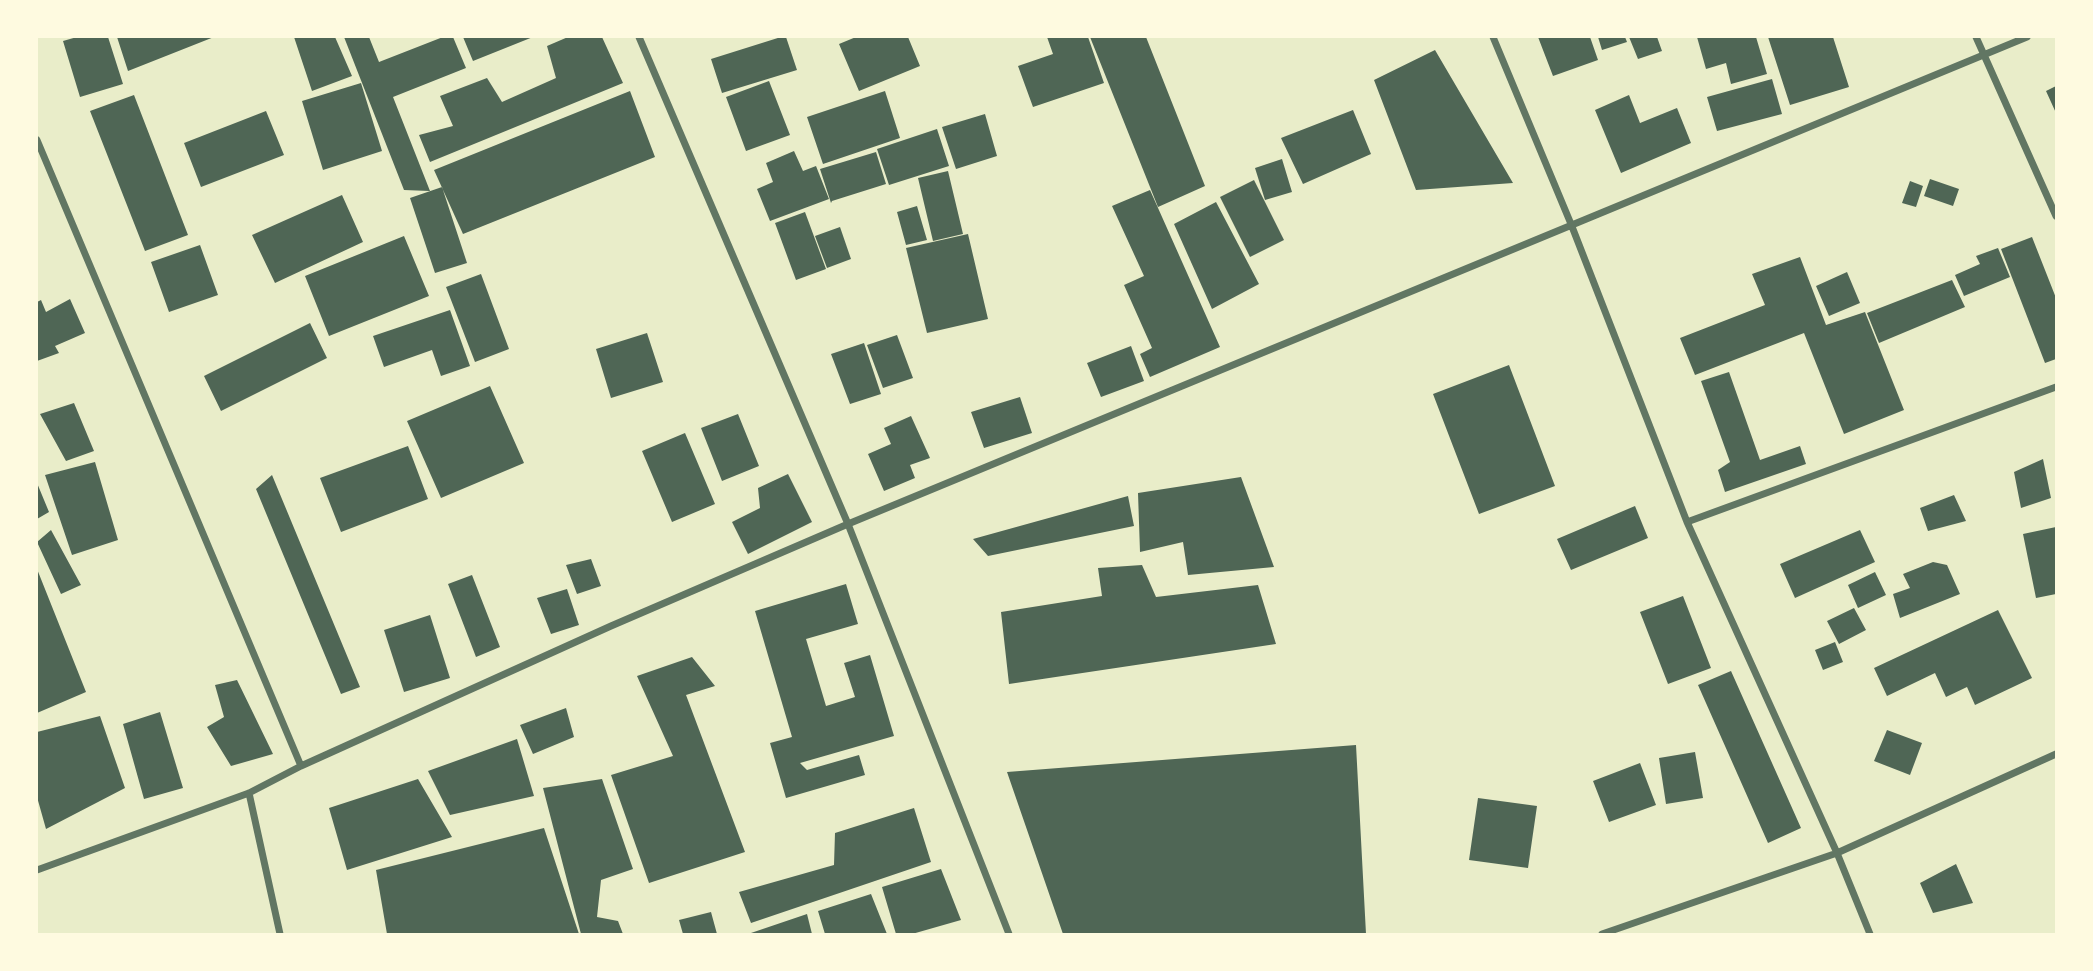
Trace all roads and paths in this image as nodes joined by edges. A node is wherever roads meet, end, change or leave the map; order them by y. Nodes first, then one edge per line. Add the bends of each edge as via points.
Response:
1 (639, 37) edge
2 (1493, 37) edge
3 (1976, 37) edge
4 (2027, 37) edge
5 (1984, 55) junction
6 (37, 140) edge
7 (2056, 216) edge
8 (1571, 224) junction
9 (2056, 387) edge
10 (1688, 522) junction
11 (848, 524) junction
12 (2056, 754) edge
13 (301, 766) junction
14 (249, 793) junction
15 (1837, 853) junction
16 (37, 870) edge
17 (280, 934) edge
18 (1009, 934) edge
19 (1602, 934) edge
20 (1870, 934) edge

1 - 11 street
2 - 8 street
3 - 5 street
4 - 5 street
5 - 7 street
5 - 8 street
6 - 13 street
8 - 10 street
8 - 11 street
9 - 10 street
10 - 15 street
11 - 13 street
11 - 18 street
12 - 15 street
13 - 14 street
14 - 16 street
14 - 17 street
15 - 19 street
15 - 20 street

